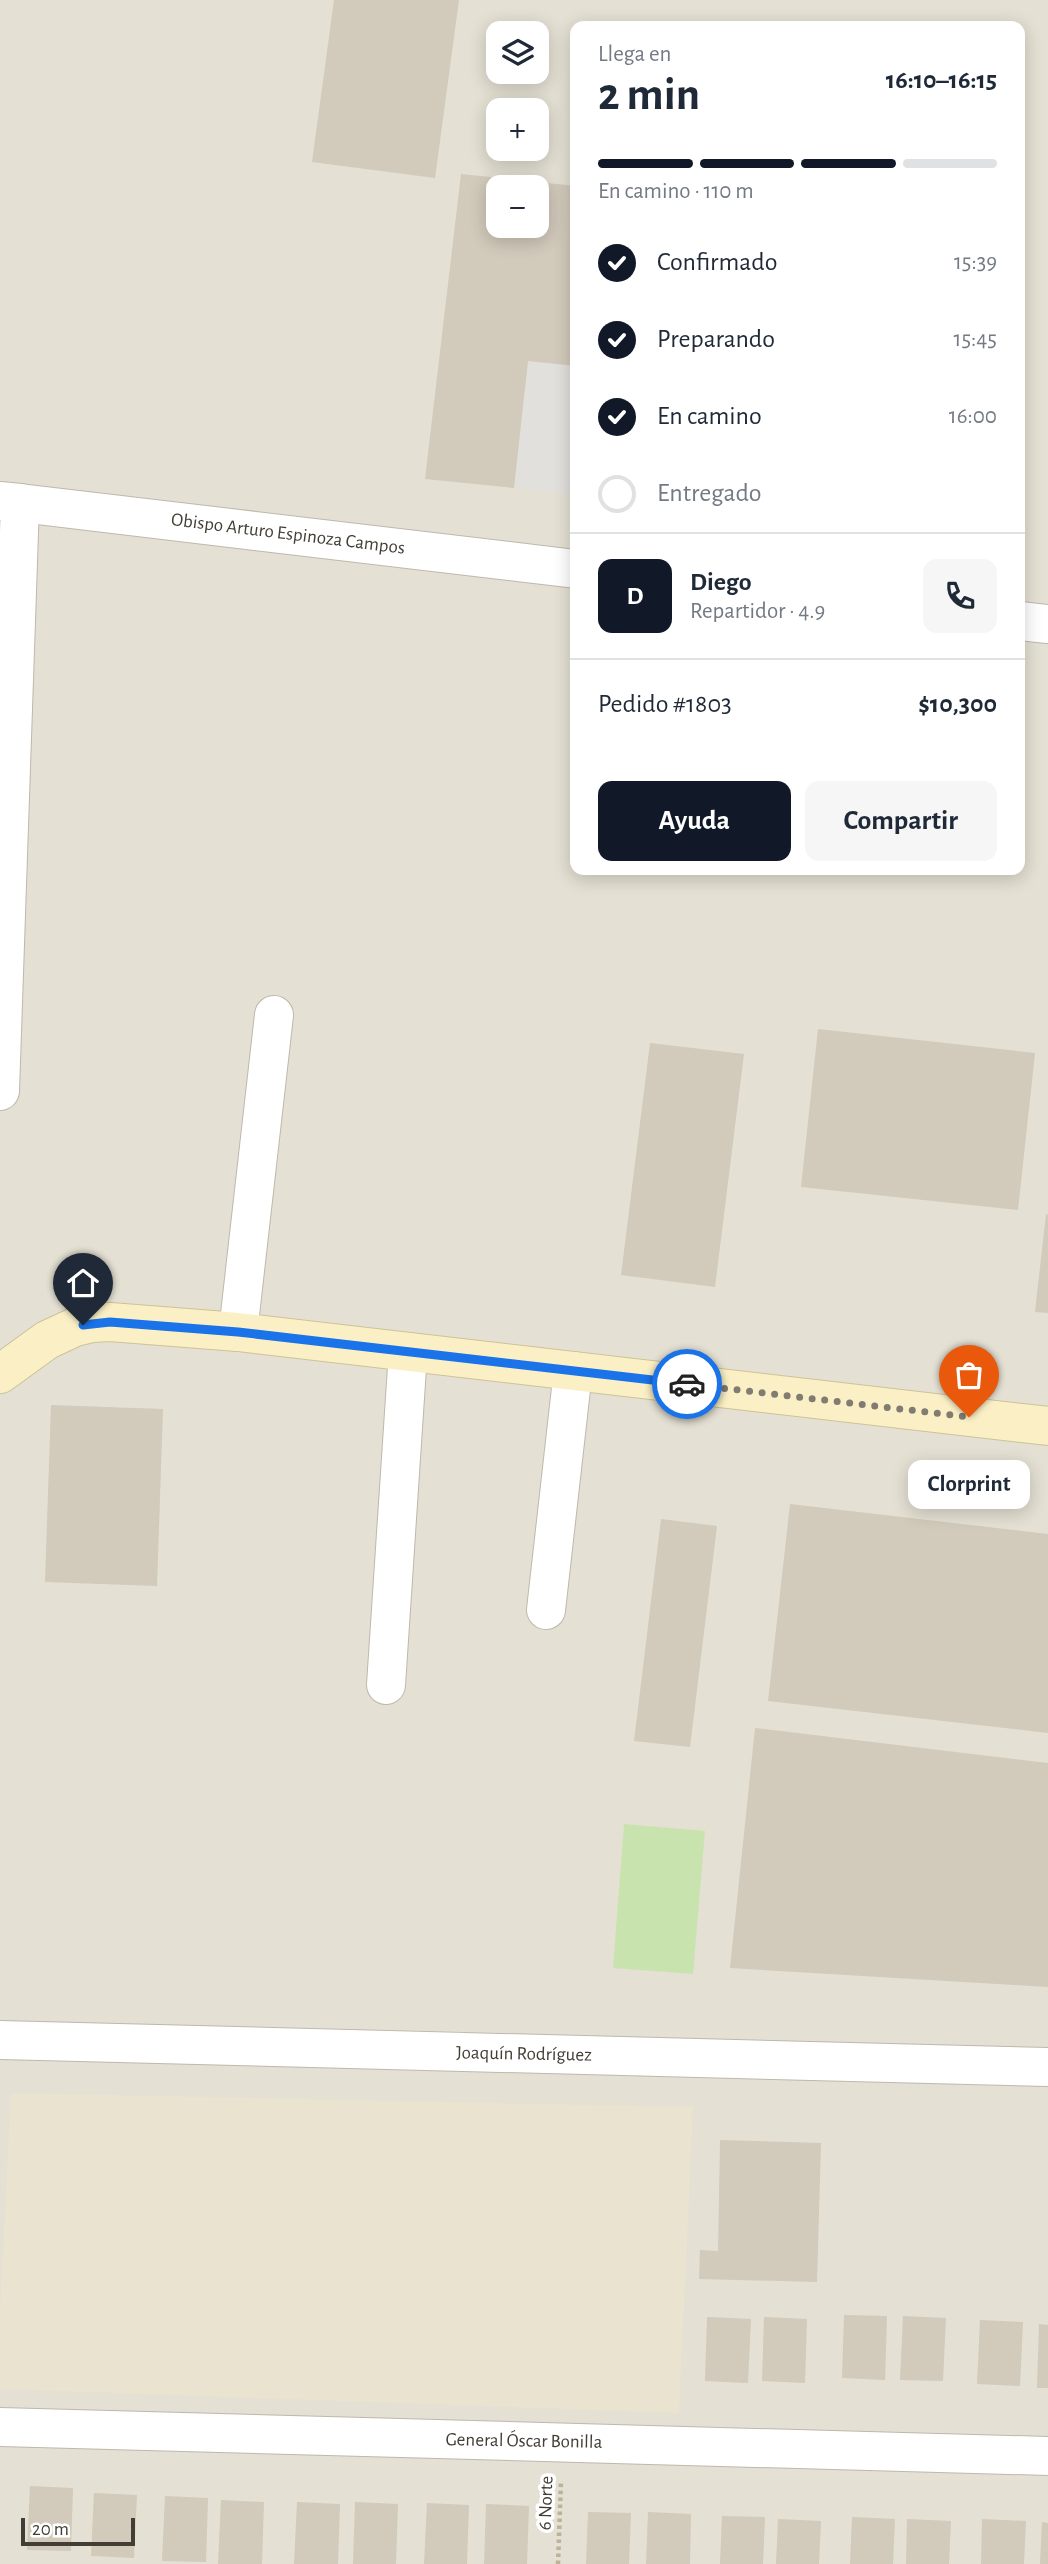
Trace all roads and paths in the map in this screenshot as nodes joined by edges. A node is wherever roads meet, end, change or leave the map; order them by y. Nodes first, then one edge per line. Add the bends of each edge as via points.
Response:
1 (10, 502) edge
2 (570, 568) edge
3 (1025, 622) edge
4 (1048, 624) edge
5 (274, 1016) dead end
6 (0, 1091) edge
7 (238, 1332) junction
8 (408, 1352) junction
9 (573, 1371) junction
10 (0, 1374) edge
11 (1048, 1426) edge
12 (547, 1610) dead end
13 (386, 1685) dead end
14 (0, 2040) edge
15 (1048, 2067) edge
16 (0, 2427) edge
17 (562, 2442) junction
18 (1048, 2456) edge
19 (558, 2564) edge

1 - 2 street, Obispo Arturo Espinoza Campos
1 - 6 street
3 - 4 street
5 - 7 street
7 - 8 main road
7 - 10 main road via 92,1323 47,1340
8 - 9 main road
8 - 13 street
9 - 11 main road
9 - 12 street
14 - 15 street, Joaquín Rodríguez
16 - 17 street, General Óscar Bonilla
17 - 18 street, General Óscar Bonilla
17 - 19 path, 6 Norte

